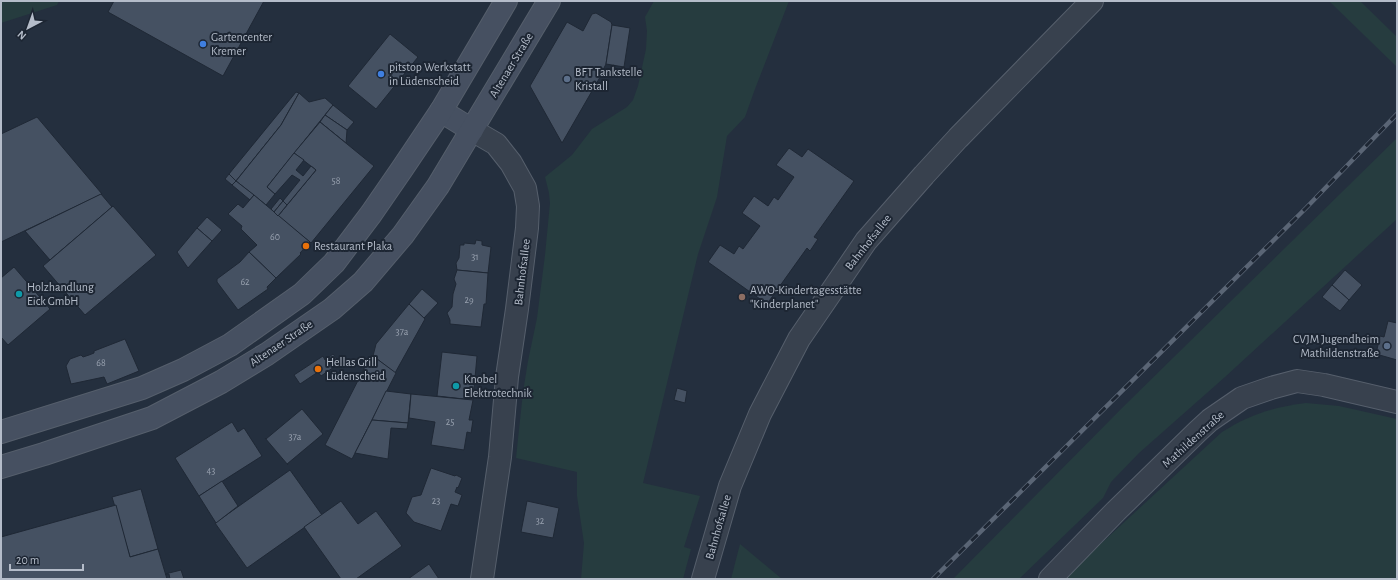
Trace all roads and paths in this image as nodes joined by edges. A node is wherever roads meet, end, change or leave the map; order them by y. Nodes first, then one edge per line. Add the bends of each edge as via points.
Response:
1 (506, 1) edge
2 (549, 1) edge
3 (1092, 1) edge
4 (441, 111) junction
5 (472, 130) junction
6 (1397, 402) edge
7 (4, 432) edge
8 (10, 464) edge
9 (482, 579) edge
10 (703, 579) edge
11 (1050, 579) edge

1 - 4 main road, Altenaer Straße
2 - 5 main road, Altenaer Straße
3 - 10 street, Bahnhofsallee via 958,138 866,241 799,339 760,414 730,486
4 - 5 main road
4 - 7 main road, Altenaer Straße via 362,226 334,262 302,294 230,346 183,370 142,388
5 - 8 main road, Altenaer Straße via 438,186 402,235 363,282 332,309 221,382 152,418
5 - 9 street, Bahnhofsallee via 496,144 511,163 525,188 528,206 500,457
6 - 11 street, Mathildenstraße via 1297,381 1242,398 1198,431
7 - 8 main road, Altenaer Straße

